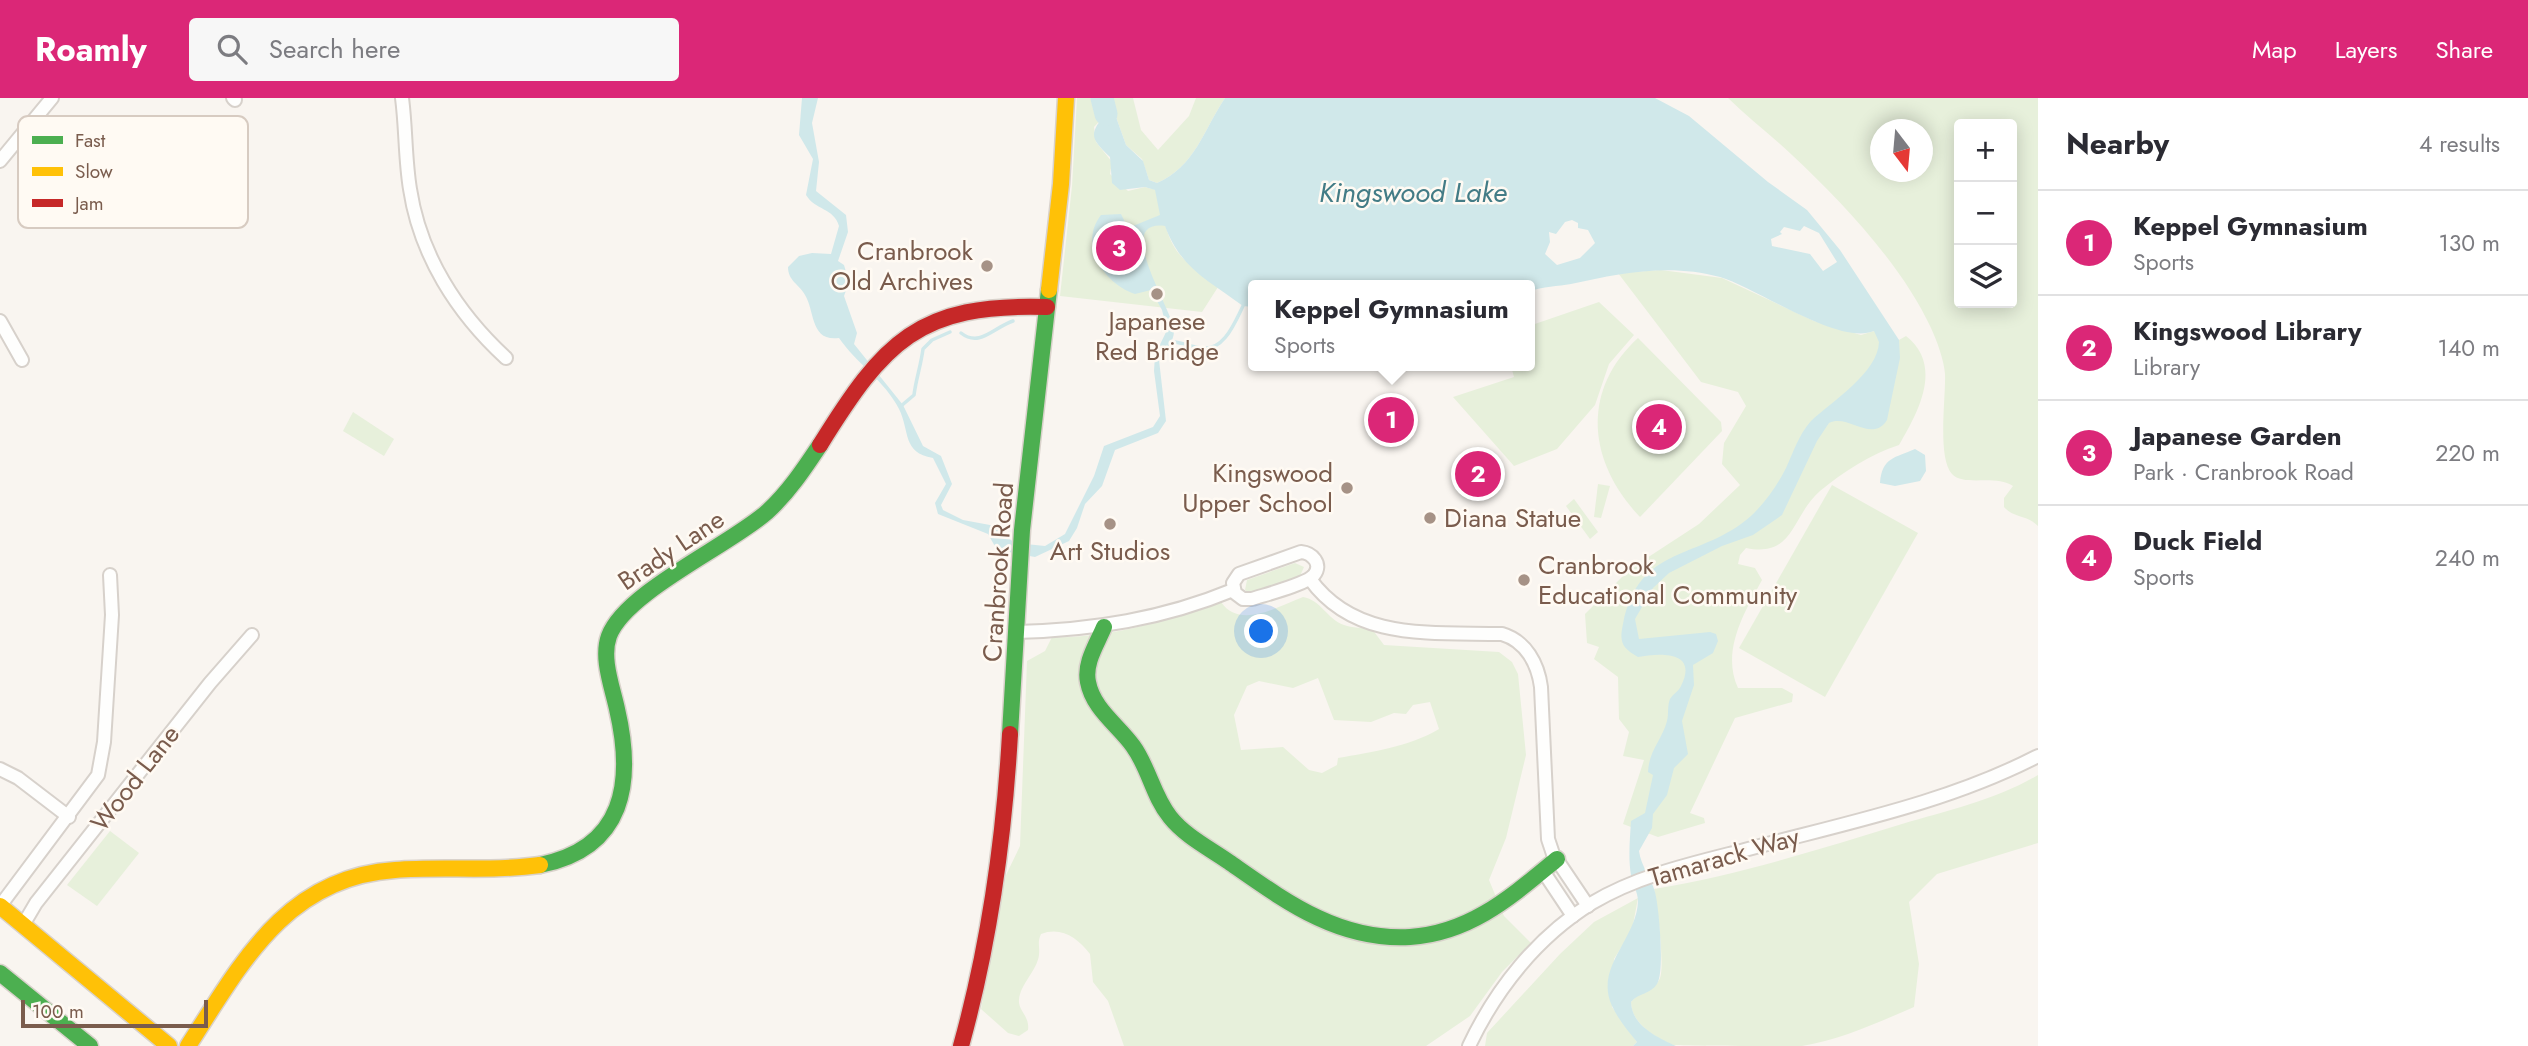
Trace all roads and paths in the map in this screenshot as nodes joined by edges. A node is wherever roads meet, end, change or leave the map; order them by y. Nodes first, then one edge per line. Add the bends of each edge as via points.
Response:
1 (52, 98) edge
2 (402, 98) edge
3 (1066, 98) edge
4 (37, 116) edge
5 (18, 139) edge
6 (0, 161) edge
7 (1047, 307) junction
8 (0, 321) edge
9 (506, 358) dead end
10 (22, 359) dead end
11 (110, 575) dead end
12 (1310, 579) junction
13 (1233, 590) junction
14 (1104, 627) junction
15 (1017, 632) junction
16 (252, 635) dead end
17 (2038, 756) edge
18 (0, 769) edge
19 (69, 817) junction
20 (1557, 859) junction
21 (1543, 870) junction
22 (0, 906) edge
23 (1588, 906) junction
24 (1573, 916) junction
25 (23, 925) junction
26 (2, 979) edge
27 (90, 1046) edge
28 (169, 1046) edge
29 (188, 1046) edge
30 (961, 1046) edge
31 (1469, 1046) edge

1 - 4 street
2 - 9 street via 409,186 419,227 456,303
3 - 7 street, Cranbrook Road
5 - 6 street
7 - 15 street, Cranbrook Road via 1022,530
7 - 29 street, Brady Lane via 987,305 943,316 901,339 869,369 815,457 778,501 740,534 634,603 615,621 607,653 627,771 622,797 605,831 579,853 542,865 390,870 324,887 260,942
8 - 10 street
11 - 19 street via 112,615 102,759 98,775
12 - 13 street via 1252,599 1240,598
12 - 13 street via 1317,564 1311,555 1301,552 1239,574
12 - 20 street via 1335,608 1375,624 1413,632 1502,634 1527,650 1540,681 1548,835
13 - 14 street via 1164,614
14 - 15 street
14 - 21 street via 1088,670 1088,684 1102,711 1139,754 1164,809 1188,834 1296,910 1358,933 1392,938 1428,935 1489,915
15 - 30 street, Cranbrook Road via 1008,777 984,953
16 - 25 street, Wood Lane
17 - 23 street, Tamarack Way via 1948,795 1668,870
18 - 19 street
19 - 22 street
20 - 21 street
20 - 23 street
21 - 24 street
22 - 25 street
23 - 24 street, Tamarack Way
24 - 31 street, Tamarack Way via 1509,979
25 - 28 street
26 - 27 street

